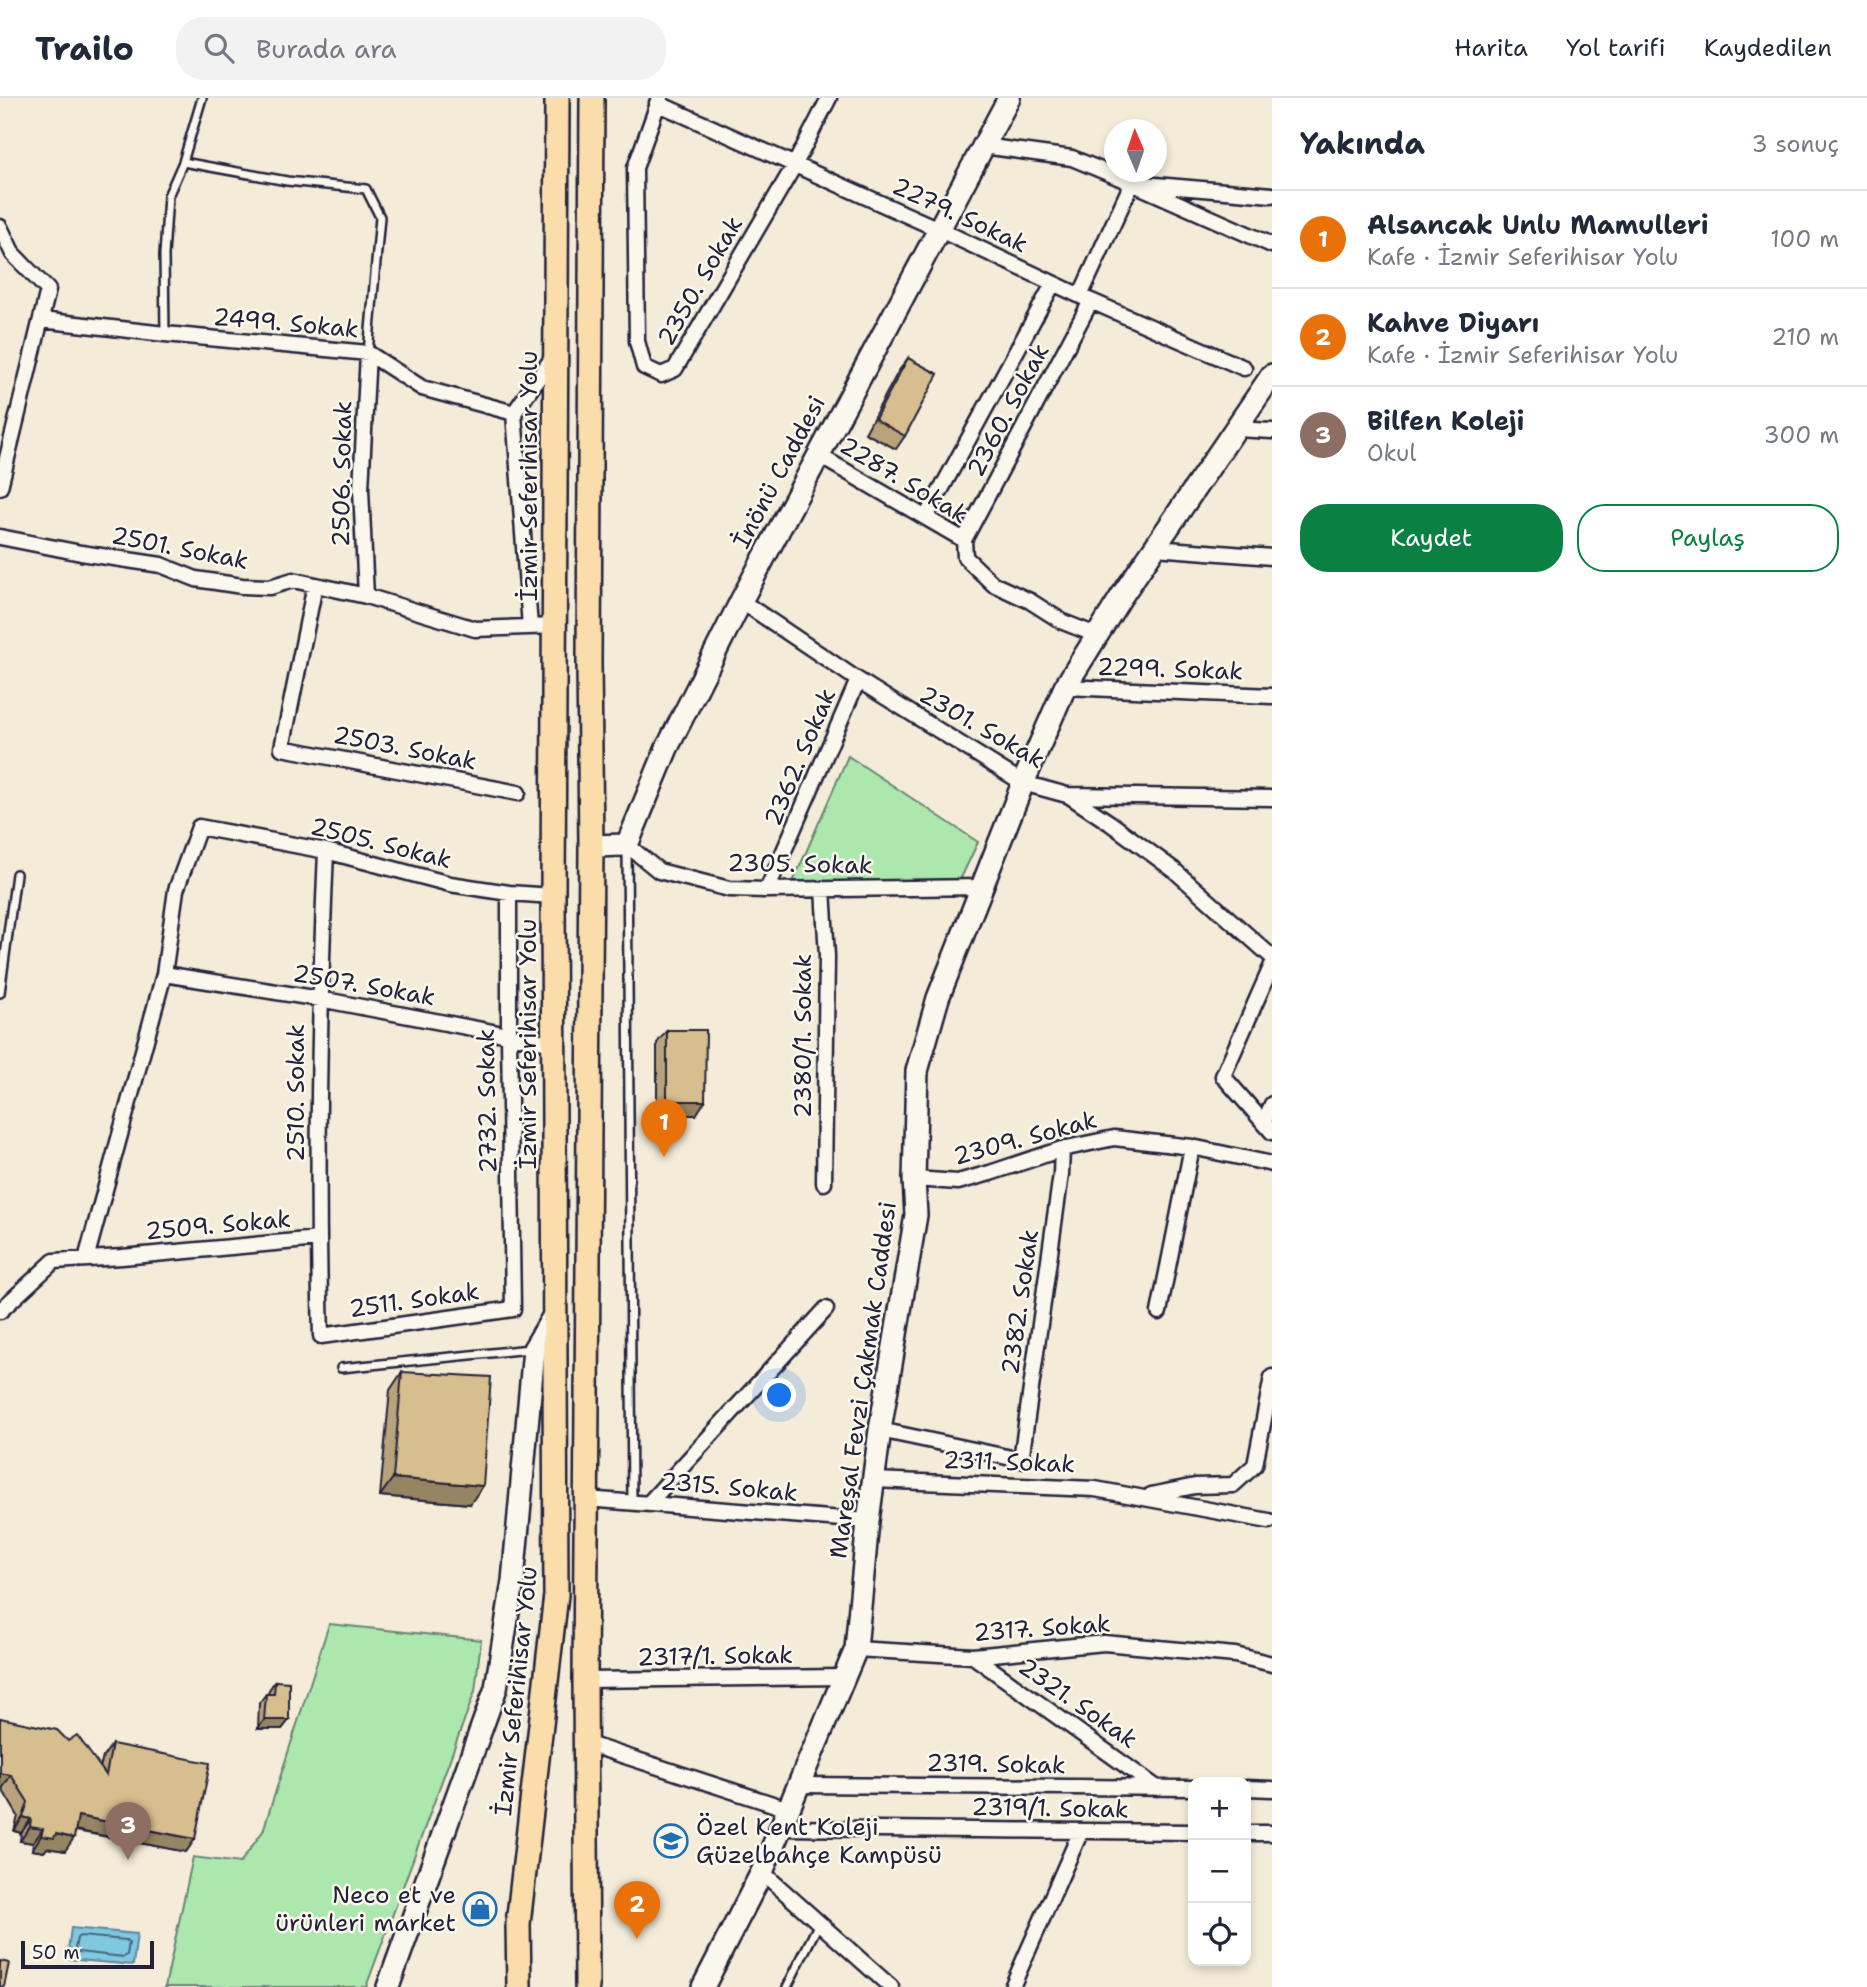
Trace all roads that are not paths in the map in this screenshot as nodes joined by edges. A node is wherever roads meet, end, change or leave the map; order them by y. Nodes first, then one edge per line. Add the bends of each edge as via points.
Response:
1 (202, 98) edge
2 (557, 98) edge
3 (592, 98) edge
4 (829, 98) edge
5 (1009, 98) edge
6 (658, 101) edge
7 (983, 146) junction
8 (183, 162) junction
9 (794, 166) junction
10 (1132, 183) junction
11 (1272, 195) edge
12 (0, 227) edge
13 (938, 229) junction
14 (1272, 245) edge
15 (1052, 284) junction
16 (1086, 299) junction
17 (41, 320) junction
18 (166, 334) junction
19 (556, 352) junction
20 (368, 353) junction
21 (1244, 368) dead end
22 (1272, 374) edge
23 (514, 413) junction
24 (1236, 429) junction
25 (1272, 431) edge
26 (818, 455) junction
27 (0, 487) edge
28 (926, 517) junction
29 (0, 537) edge
30 (964, 540) junction
31 (1155, 548) junction
32 (1272, 557) edge
33 (315, 585) junction
34 (366, 596) junction
35 (741, 601) junction
36 (555, 626) junction
37 (530, 627) junction
38 (1098, 636) junction
39 (858, 680) junction
40 (1065, 687) junction
41 (1272, 696) edge
42 (1023, 783) junction
43 (518, 793) dead end
44 (1067, 795) junction
45 (1272, 798) edge
46 (627, 845) junction
47 (591, 846) junction
48 (326, 850) junction
49 (16, 874) dead end
50 (982, 887) junction
51 (823, 889) junction
52 (767, 890) junction
53 (509, 893) junction
54 (553, 896) junction
55 (1272, 957) edge
56 (1272, 965) edge
57 (164, 974) junction
58 (0, 993) edge
59 (320, 999) junction
60 (509, 1035) junction
61 (555, 1044) junction
62 (1272, 1104) edge
63 (1268, 1127) edge
64 (1192, 1147) junction
65 (1062, 1149) junction
66 (1272, 1164) edge
67 (914, 1179) junction
68 (824, 1184) dead end
69 (318, 1239) junction
70 (86, 1259) junction
71 (513, 1309) joint
72 (826, 1310) dead end
73 (0, 1311) edge
74 (1159, 1312) dead end
75 (555, 1314) junction
76 (321, 1336) joint
77 (534, 1349) junction
78 (341, 1368) dead end
79 (1272, 1377) edge
80 (880, 1430) junction
81 (1021, 1460) joint
82 (873, 1480) junction
83 (1143, 1497) junction
84 (586, 1499) junction
85 (632, 1502) junction
86 (649, 1503) junction
87 (868, 1521) junction
88 (1269, 1521) dead end
89 (856, 1649) junction
90 (973, 1656) junction
91 (1272, 1664) edge
92 (845, 1677) junction
93 (585, 1680) junction
94 (585, 1743) junction
95 (798, 1785) junction
96 (1157, 1788) junction
97 (1188, 1788) edge
98 (1251, 1788) edge
99 (1272, 1788) edge
100 (784, 1819) junction
101 (1081, 1831) junction
102 (1188, 1832) edge
103 (1251, 1833) edge
104 (1272, 1833) edge
105 (762, 1872) junction
106 (819, 1922) junction
107 (388, 1987) edge
108 (519, 1987) edge
109 (587, 1987) edge
110 (703, 1987) edge
111 (787, 1987) edge
112 (891, 1987) edge
113 (1012, 1987) edge

1 - 8 lane
2 - 19 main road, İzmir Seferihisar Yolu
3 - 47 main road
4 - 9 street, 2350. Sokak
5 - 7 street, İnönü Caddesi
6 - 9 street, 2279. Sokak
6 - 9 street, 2350. Sokak via 635,168 637,341 644,367 661,375 675,369
7 - 10 street via 1072,158
7 - 13 street, İnönü Caddesi
8 - 18 lane via 168,196
8 - 20 lane via 287,181 366,189 380,217
9 - 13 street, 2279. Sokak
10 - 11 street
10 - 14 street
10 - 16 street, 2360. Sokak
12 - 17 street via 13,254 48,290
13 - 15 street, 2279. Sokak
13 - 26 street, İnönü Caddesi
15 - 16 street, 2279. Sokak
15 - 28 street
16 - 21 street, 2279. Sokak
16 - 30 street, 2360. Sokak
17 - 18 street, 2499. Sokak
17 - 27 street
18 - 20 street, 2499. Sokak
19 - 23 street
19 - 36 main road, İzmir Seferihisar Yolu
20 - 23 street, 2499. Sokak via 422,388
20 - 34 street, 2506. Sokak via 361,489
22 - 24 street, Mareşal Fevzi Çakmak Caddesi
23 - 37 street
24 - 25 street
24 - 31 street, Mareşal Fevzi Çakmak Caddesi
26 - 28 street, 2287. Sokak
26 - 35 street, İnönü Caddesi
28 - 30 street, 2287. Sokak
29 - 33 street, 2501. Sokak via 161,565 196,579 242,586 270,587 293,580
30 - 38 street, 2287. Sokak via 965,557 993,584
31 - 32 street
31 - 38 street, Mareşal Fevzi Çakmak Caddesi
33 - 34 street, 2501. Sokak
33 - 43 street, 2503. Sokak via 282,748
34 - 37 street, 2501. Sokak via 475,629
35 - 39 street, 2301. Sokak
35 - 46 street, İnönü Caddesi via 667,748
36 - 37 street, 2501. Sokak
36 - 54 main road, İzmir Seferihisar Yolu
38 - 40 street, Mareşal Fevzi Çakmak Caddesi
39 - 42 street, 2301. Sokak
39 - 52 street, 2362. Sokak
40 - 41 street, 2299. Sokak
40 - 42 street, Mareşal Fevzi Çakmak Caddesi
42 - 44 street, 2301. Sokak
42 - 50 street, Mareşal Fevzi Çakmak Caddesi
44 - 45 street, 2301. Sokak
44 - 55 street via 1174,870
46 - 47 street
46 - 52 street, 2305. Sokak via 659,871 729,889
46 - 85 lane
47 - 84 main road
48 - 53 street, 2505. Sokak via 450,884
48 - 57 street, 2505. Sokak via 199,827 176,890
48 - 59 street, 2510. Sokak
49 - 58 lane
50 - 51 street, 2305. Sokak
50 - 67 street, Mareşal Fevzi Çakmak Caddesi via 938,998 916,1071
51 - 52 street, 2305. Sokak
51 - 68 street, 2380/1. Sokak via 827,956
53 - 54 street, 2505. Sokak
53 - 60 street, 2732. Sokak
54 - 61 main road, İzmir Seferihisar Yolu
56 - 63 street via 1223,1076
57 - 59 street, 2507. Sokak
57 - 70 street
59 - 60 street, 2507. Sokak
59 - 69 street, 2510. Sokak
60 - 61 street, 2507. Sokak
60 - 71 street, 2732. Sokak
61 - 75 main road, İzmir Seferihisar Yolu
62 - 63 street
64 - 65 street, 2309. Sokak via 1114,1138
64 - 66 street, 2309. Sokak
64 - 74 street
65 - 67 street, 2309. Sokak via 958,1182
65 - 81 street, 2382. Sokak
67 - 80 street, Mareşal Fevzi Çakmak Caddesi via 916,1215
69 - 70 street, 2509. Sokak
69 - 76 street, 2510. Sokak
70 - 73 street, 2509. Sokak via 54,1261
71 - 76 street, 2511. Sokak
72 - 86 street
75 - 77 street
75 - 108 main road, İzmir Seferihisar Yolu via 556,1595 518,1924
77 - 78 lane
77 - 107 street via 513,1581 496,1688
79 - 83 street via 1255,1465 1233,1485 1195,1486
80 - 81 street, 2311. Sokak
80 - 82 street, Mareşal Fevzi Çakmak Caddesi
82 - 83 street, 2311. Sokak via 1095,1489
82 - 87 street, Mareşal Fevzi Çakmak Caddesi
83 - 88 street, 2311. Sokak
84 - 85 street, 2315. Sokak
84 - 93 main road
85 - 86 street, 2315. Sokak
86 - 87 street, 2315. Sokak
87 - 89 street, Mareşal Fevzi Çakmak Caddesi
89 - 90 street, 2317. Sokak
89 - 92 street, Mareşal Fevzi Çakmak Caddesi
90 - 91 street, 2317. Sokak via 1104,1643 1235,1655
90 - 96 street, 2321. Sokak
92 - 93 street, 2317/1. Sokak
92 - 95 street, Mareşal Fevzi Çakmak Caddesi
93 - 94 main road
94 - 100 street, 2319/1. Sokak
94 - 109 main road
95 - 96 street, 2319. Sokak
95 - 100 street, Mareşal Fevzi Çakmak Caddesi
96 - 97 street, 2319. Sokak
98 - 99 street
100 - 101 street, 2319/1. Sokak
100 - 105 street, Mareşal Fevzi Çakmak Caddesi
101 - 102 street, 2319/1. Sokak
101 - 113 street
103 - 104 street
105 - 106 street
105 - 110 street, Mareşal Fevzi Çakmak Caddesi
106 - 111 lane
106 - 112 street

